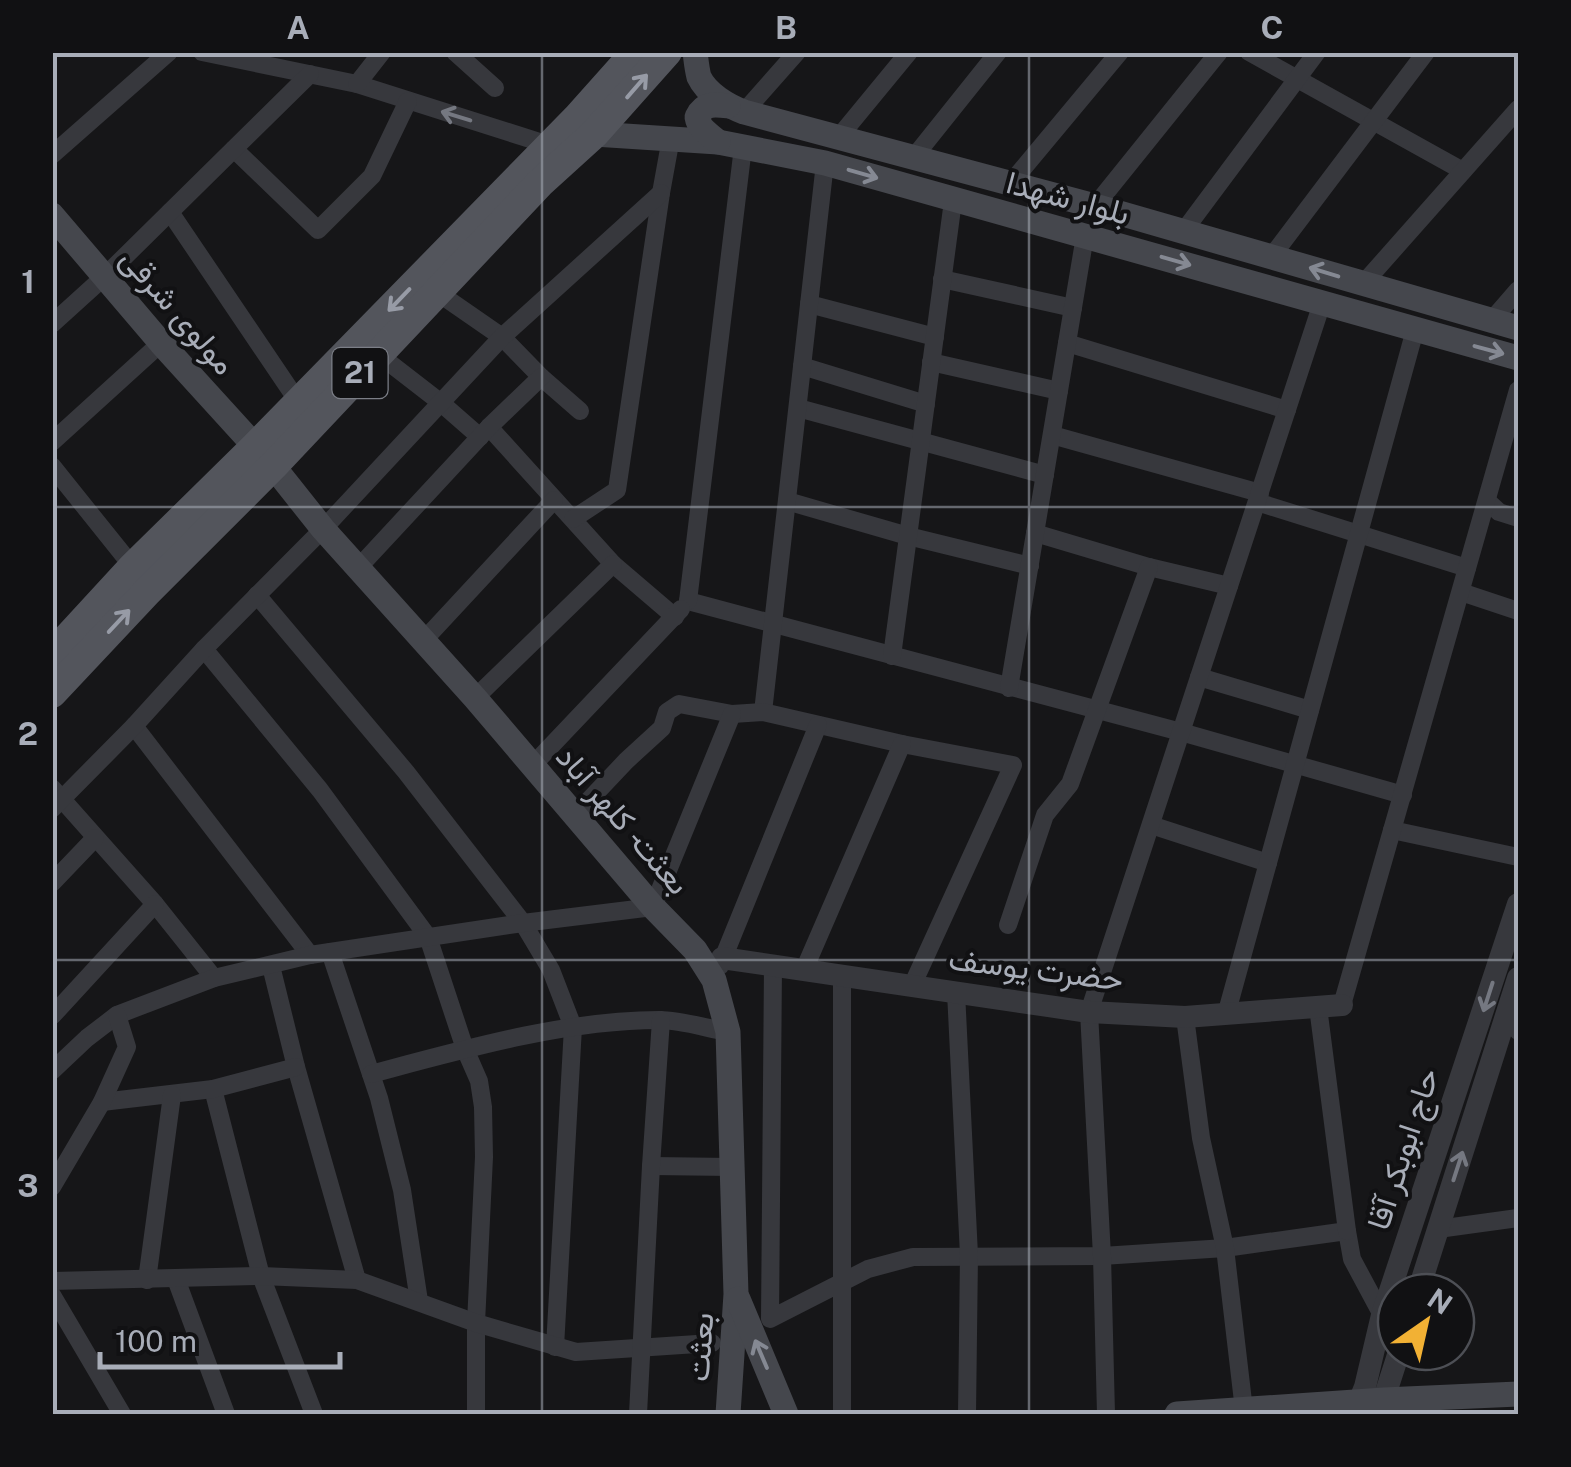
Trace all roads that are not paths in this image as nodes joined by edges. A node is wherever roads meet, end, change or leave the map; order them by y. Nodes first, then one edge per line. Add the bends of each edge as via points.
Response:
1 (169, 52) edge
2 (202, 52) edge
3 (382, 52) edge
4 (636, 52) edge
5 (666, 52) edge
6 (695, 52) edge
7 (797, 52) edge
8 (909, 52) edge
9 (998, 52) edge
10 (1120, 52) edge
11 (1219, 52) edge
12 (1250, 52) edge
13 (1317, 52) edge
14 (1426, 52) edge
15 (468, 57) edge
16 (310, 74) junction
17 (1298, 78) junction
18 (357, 84) junction
19 (496, 88) dead end
20 (408, 101) junction
21 (736, 109) junction
22 (1518, 109) edge
23 (1373, 123) junction
24 (586, 126) junction
25 (839, 137) junction
26 (671, 138) junction
27 (731, 144) junction
28 (549, 145) junction
29 (234, 149) junction
30 (52, 155) edge
31 (914, 157) junction
32 (825, 163) junction
33 (1464, 172) junction
34 (532, 176) junction
35 (1010, 184) junction
36 (661, 193) junction
37 (953, 200) junction
38 (1095, 206) junction
39 (170, 212) junction
40 (52, 215) edge
41 (1183, 232) junction
42 (1085, 236) junction
43 (1272, 256) junction
44 (105, 276) junction
45 (942, 279) junction
46 (1363, 284) junction
47 (1518, 290) edge
48 (437, 292) junction
49 (1322, 303) junction
50 (810, 304) junction
51 (1073, 308) junction
52 (1492, 320) junction
53 (52, 324) edge
54 (1518, 328) edge
55 (1415, 330) junction
56 (934, 337) junction
57 (502, 338) junction
58 (161, 343) junction
59 (1067, 344) junction
60 (378, 354) junction
61 (1518, 358) edge
62 (931, 362) junction
63 (802, 366) junction
64 (541, 377) junction
65 (1518, 390) edge
66 (1059, 391) junction
67 (440, 402) junction
68 (299, 403) junction
69 (926, 404) junction
70 (798, 408) junction
71 (580, 410) dead end
72 (1287, 410) junction
73 (485, 432) junction
74 (1052, 435) junction
75 (52, 442) edge
76 (920, 442) junction
77 (264, 457) junction
78 (52, 466) edge
79 (1045, 474) junction
80 (1258, 498) junction
81 (554, 500) junction
82 (787, 500) junction
83 (1487, 501) junction
84 (1518, 518) edge
85 (573, 519) junction
86 (323, 529) junction
87 (1035, 532) junction
88 (1359, 532) junction
89 (908, 536) junction
90 (613, 564) junction
91 (1030, 566) junction
92 (133, 567) junction
93 (359, 567) junction
94 (1149, 567) junction
95 (1468, 568) junction
96 (1229, 586) junction
97 (1460, 592) junction
98 (257, 595) junction
99 (688, 601) junction
100 (1518, 612) edge
101 (675, 617) junction
102 (773, 624) junction
103 (424, 640) junction
104 (204, 649) junction
105 (52, 654) edge
106 (892, 656) junction
107 (1199, 677) junction
108 (1009, 688) junction
109 (52, 693) edge
110 (476, 698) junction
111 (1310, 710) junction
112 (1095, 711) junction
113 (763, 712) junction
114 (732, 714) junction
115 (818, 725) junction
116 (134, 726) junction
117 (1181, 732) junction
118 (902, 744) junction
119 (1295, 764) junction
120 (532, 766) junction
121 (1402, 795) junction
122 (56, 799) edge
123 (575, 815) junction
124 (1151, 825) junction
125 (1392, 830) junction
126 (94, 838) junction
127 (1518, 856) edge
128 (1268, 864) junction
129 (52, 883) edge
130 (155, 904) junction
131 (1518, 904) edge
132 (654, 908) junction
133 (523, 923) junction
134 (1008, 925) dead end
135 (428, 937) junction
136 (330, 952) junction
137 (310, 955) junction
138 (271, 966) junction
139 (772, 966) junction
140 (718, 969) junction
141 (804, 970) junction
142 (842, 977) junction
143 (214, 978) junction
144 (912, 986) junction
145 (1516, 988) edge
146 (956, 992) junction
147 (1330, 1006) junction
148 (1089, 1012) junction
149 (117, 1015) junction
150 (1226, 1015) junction
151 (52, 1016) edge
152 (1185, 1017) junction
153 (662, 1020) junction
154 (573, 1027) junction
155 (728, 1032) junction
156 (1518, 1032) edge
157 (465, 1049) junction
158 (296, 1066) junction
159 (52, 1071) edge
160 (371, 1074) junction
161 (213, 1089) junction
162 (172, 1095) junction
163 (102, 1102) junction
164 (651, 1166) junction
165 (732, 1167) junction
166 (52, 1187) edge
167 (1518, 1218) edge
168 (1438, 1229) junction
169 (1347, 1230) junction
170 (1225, 1248) junction
171 (969, 1255) junction
172 (1102, 1256) junction
173 (1396, 1272) edge
174 (1424, 1272) edge
175 (261, 1276) junction
176 (176, 1279) junction
177 (147, 1280) junction
178 (357, 1280) junction
179 (52, 1281) edge
180 (843, 1284) junction
181 (736, 1294) junction
182 (52, 1296) edge
183 (420, 1301) junction
184 (1376, 1304) edge
185 (476, 1322) junction
186 (712, 1343) dead end
187 (640, 1346) junction
188 (555, 1347) junction
189 (1376, 1358) edge
190 (1388, 1372) edge
191 (1518, 1394) edge
192 (1369, 1408) edge
193 (1244, 1410) junction
194 (122, 1414) edge
195 (226, 1414) edge
196 (314, 1414) edge
197 (476, 1414) edge
198 (638, 1414) edge
199 (728, 1414) edge
200 (786, 1414) edge
201 (842, 1414) edge
202 (966, 1414) edge
203 (1106, 1414) edge
204 (1177, 1414) edge

1 - 30 street
2 - 16 street
3 - 18 street
4 - 24 main road, 21
24 -> 5 main road, 21
6 - 21 main road via 708,89
7 - 21 street
8 - 25 street
9 - 31 street
10 - 35 street
11 - 38 street
12 - 17 street
13 - 17 street
14 - 23 street
15 - 19 street
16 - 18 street
16 - 29 street
17 - 23 street
17 - 41 street
18 - 20 street
28 -> 20 street
20 - 29 street via 372,176 318,230
21 - 25 main road, بلوار شهدا
21 - 27 main road via 712,104 697,117 702,129
22 - 33 street
23 - 33 street
23 - 43 street
24 - 26 main road, بلوار شهدا
24 - 28 main road, 21
24 - 34 main road, 21
25 - 31 main road, بلوار شهدا
26 - 27 main road, بلوار شهدا
26 - 36 street
27 - 32 main road, بلوار شهدا
27 - 99 street
28 - 34 main road, 21
29 - 39 street
31 - 35 main road, بلوار شهدا
32 -> 37 main road, بلوار شهدا
32 - 50 street
33 - 46 street
34 - 48 main road, 21
34 -> 68 main road, 21
35 - 38 main road, بلوار شهدا
36 - 57 street
36 - 85 street via 618,490
37 - 42 main road, بلوار شهدا
37 - 45 street
38 - 41 main road, بلوار شهدا
39 - 44 street
39 - 68 street
40 - 44 main road, مولوی شرقی
41 - 43 main road, بلوار شهدا
42 -> 49 main road, بلوار شهدا
42 - 51 street
46 -> 43 main road, بلوار شهدا
44 - 53 street
44 - 58 main road, مولوی شرقی
45 - 51 street
45 - 56 street
46 - 52 main road, بلوار شهدا
47 - 52 street
48 - 57 street
48 - 60 main road, 21
49 - 55 main road, بلوار شهدا
49 - 72 street
50 - 56 street
50 - 63 street
51 - 59 street
52 - 54 main road, بلوار شهدا
55 -> 61 main road, بلوار شهدا
55 - 88 street
56 - 62 street
57 - 64 street
57 - 67 street
58 - 75 street
58 - 77 main road, مولوی شرقی
59 - 66 street
59 - 72 street
60 - 67 street
60 - 77 main road, 21
62 - 66 street
62 - 69 street
63 - 69 street
63 - 70 street
64 - 71 street
64 - 73 street
65 - 83 street
66 - 74 street
67 - 73 street
67 - 86 street
68 - 77 main road, 21
69 - 76 street
70 - 76 street
70 - 82 street
72 - 80 street
73 - 81 street
73 - 93 street
74 - 79 street
74 - 80 street
76 - 79 street
76 - 89 street
77 - 86 main road, بعثت- کلهر آباد
77 - 92 main road, 21
109 -> 77 main road, 21
78 - 92 street
79 - 87 street
80 - 88 street
80 - 96 street
81 - 85 street
81 - 103 street
82 - 89 street
82 - 102 street
83 - 84 street
83 - 95 street
85 - 90 street
86 - 93 main road, بعثت- کلهر آباد
86 - 98 street
87 - 91 street
87 - 94 street
88 - 95 street
88 - 111 street
89 - 91 street
89 - 106 street
90 - 101 street
90 - 110 street
91 - 108 street
92 - 105 main road, 21
93 - 103 main road, بعثت- کلهر آباد
94 - 96 street
94 - 112 street
95 - 97 street
96 - 107 street
97 - 100 street
97 - 121 street
98 - 104 street
98 - 133 street
99 - 101 street
99 - 102 street
101 - 120 street
102 - 106 street
102 - 113 street
103 - 110 main road, بعثت- کلهر آباد
104 - 116 street
104 - 135 street
106 - 108 street
107 - 111 street
107 - 117 street
108 - 112 street
110 - 120 main road, بعثت- کلهر آباد
111 - 119 street
112 - 117 street
112 - 134 street via 1070,784 1045,814
113 - 114 street
113 - 115 street
114 - 123 street via 679,704
114 - 132 street
115 - 118 street
115 - 140 street
116 - 122 street
116 - 137 street
117 - 119 street
117 - 124 street
118 - 141 street
118 - 144 street via 1012,764
119 - 121 street
119 - 128 street
120 - 123 main road, بعثت- کلهر آباد
121 - 125 street
122 - 126 street
123 - 132 main road, بعثت- کلهر آباد
124 - 128 street
124 - 148 street
125 - 127 street
125 - 147 street
126 - 129 street
126 - 130 street
128 - 150 street
130 - 143 street
130 - 151 street
131 -> 173 street, حاج ابوبکر آقا
132 - 133 street
132 - 140 main road, بعثت- کلهر آباد
133 - 135 street
133 - 154 street via 552,970
135 - 136 street
135 - 157 street
136 - 137 street
136 - 160 street
137 - 138 street
138 - 143 street
138 - 158 street
139 - 140 street, حضرت یوسف
139 - 141 street, حضرت یوسف
139 - 180 street via 770,1319
140 - 155 main road, بعثت- کلهر آباد
141 - 142 street, حضرت یوسف
142 - 144 street, حضرت یوسف
142 - 180 street
143 - 149 street
144 - 146 street, حضرت یوسف
145 - 156 street
168 -> 145 street, حاج ابوبکر آقا
146 - 148 street, حضرت یوسف
146 - 171 street
147 - 150 street, حضرت یوسف
147 - 169 street
148 - 152 street, حضرت یوسف
148 - 172 street
149 - 159 street
149 - 163 street via 126,1046
150 - 152 street, حضرت یوسف
152 - 170 street
153 - 154 street
153 - 155 street
153 - 164 street
154 - 157 street
154 - 188 street
155 - 165 main road, بعثت- کلهر آباد
157 - 160 street
157 - 185 street via 484,1107
158 - 161 street
158 - 178 street
160 - 183 street via 402,1190
161 - 162 street
161 - 175 street
162 - 163 street
162 - 177 street
163 - 166 street
164 - 165 street
164 - 187 street
165 - 181 main road, بعثت- کلهر آباد
167 - 168 street
168 - 174 street, حاج ابوبکر آقا
169 - 170 street
169 - 184 street via 1352,1260
170 - 172 street
170 - 193 street
171 - 172 street
171 - 180 street via 912,1257
171 - 202 street
172 - 203 street
175 - 176 street
175 - 178 street
175 - 196 street
176 - 177 street
176 - 195 street
177 - 179 street
178 - 183 street
180 - 201 street
181 - 199 main road, بعثت
200 -> 181 main road, بعثت
182 - 194 street
183 - 185 street
185 - 188 street
185 - 197 street
186 - 187 street
187 - 188 street via 576,1352
187 - 198 street
189 - 192 street, حاج ابوبکر آقا
190 - 192 street
191 - 192 main road
192 - 193 main road
193 - 204 main road

